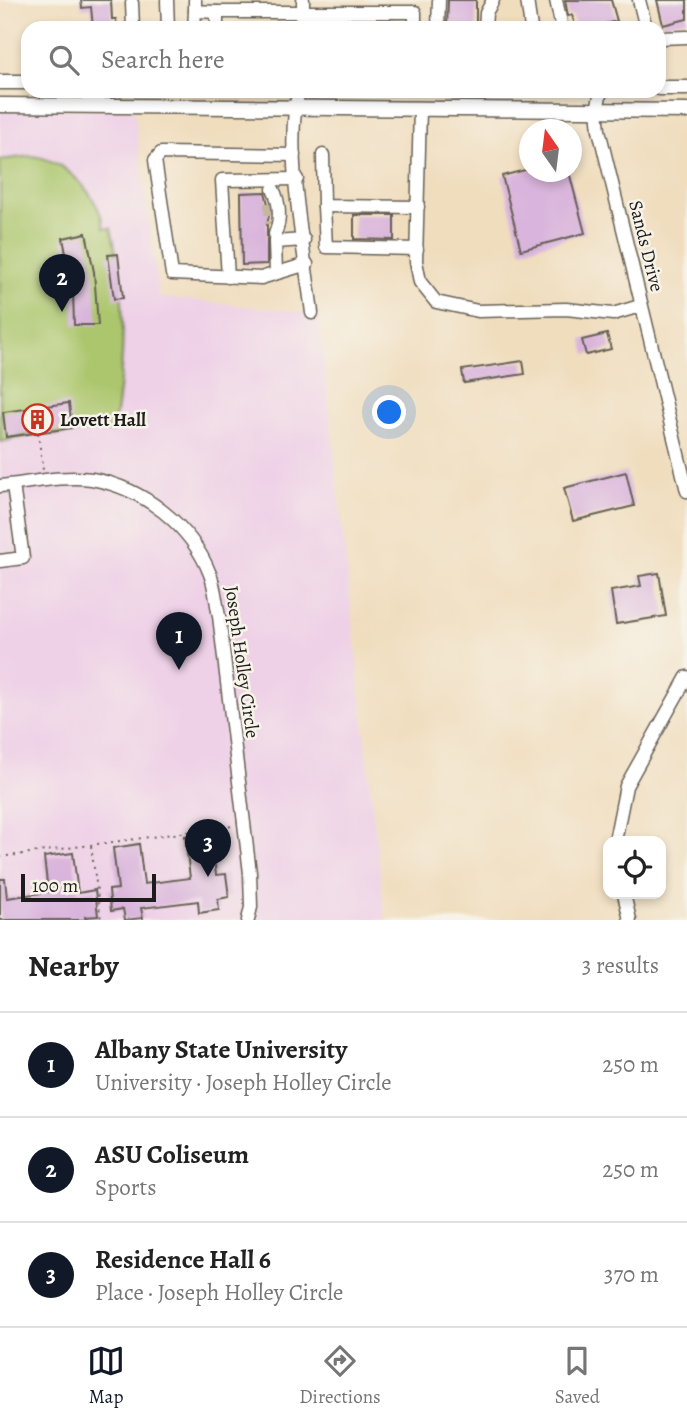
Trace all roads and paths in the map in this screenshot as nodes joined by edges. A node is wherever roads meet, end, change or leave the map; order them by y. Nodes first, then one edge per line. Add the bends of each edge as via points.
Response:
1 (167, 0) edge
2 (439, 0) edge
3 (493, 0) edge
4 (527, 0) edge
5 (556, 0) edge
6 (639, 0) edge
7 (132, 3) dead end
8 (195, 6) edge
9 (303, 6) edge
10 (322, 6) edge
11 (415, 6) edge
12 (217, 12) junction
13 (133, 21) edge
14 (168, 21) edge
15 (217, 21) edge
16 (438, 21) edge
17 (485, 21) edge
18 (530, 21) edge
19 (560, 21) edge
20 (644, 21) edge
21 (687, 37) edge
22 (666, 38) edge
23 (0, 82) edge
24 (21, 82) edge
25 (666, 88) edge
26 (687, 88) edge
27 (297, 98) edge
28 (600, 98) edge
29 (0, 105) edge
30 (294, 107) junction
31 (420, 109) junction
32 (597, 110) junction
33 (687, 110) edge
34 (294, 155) junction
35 (323, 155) dead end
36 (297, 179) junction
37 (273, 184) junction
38 (272, 203) tunnel mouth
39 (324, 206) junction
40 (418, 207) junction
41 (274, 231) junction
42 (304, 240) junction
43 (416, 249) junction
44 (307, 264) junction
45 (276, 274) junction
46 (228, 277) junction
47 (640, 306) junction
48 (313, 313) dead end
49 (38, 433) dead end
50 (44, 481) junction
51 (7, 485) edge
52 (687, 491) edge
53 (0, 561) edge
54 (687, 677) edge
55 (244, 825) junction
56 (616, 836) edge
57 (91, 845) junction
58 (0, 857) edge
59 (625, 899) edge
60 (101, 920) edge
61 (248, 920) edge
62 (630, 920) edge

1 - 14 street
2 - 16 street
3 - 17 street
4 - 18 street
5 - 19 street
6 - 20 street
7 - 13 street
8 - 12 street
9 - 10 street
9 - 12 street
10 - 11 street
12 - 15 street
21 - 22 street
23 - 24 main road
25 - 26 main road
27 - 30 street
28 - 32 street, Sands Drive
29 - 30 main road
30 - 31 main road
30 - 34 street
31 - 32 main road
31 - 40 street
32 - 33 main road
32 - 47 street, Sands Drive
34 - 36 street
34 - 46 street via 157,155 172,274
35 - 39 street
36 - 37 street
36 - 42 street
37 - 38 street
37 - 41 street via 279,226
37 - 46 street via 222,180
39 - 40 street
39 - 43 street via 326,247
40 - 43 street
41 - 42 street
41 - 45 street
42 - 44 street
43 - 47 street via 420,282 436,302 478,311 566,309 613,314
44 - 45 street
44 - 48 street
45 - 46 street
47 - 52 street, Sands Drive
49 - 50 path
50 - 51 street, Joseph Holley Circle
50 - 55 street, Joseph Holley Circle via 91,479 122,487 155,504 198,552 210,574 219,616
51 - 53 street via 23,558
54 - 56 street via 630,776
55 - 57 path
55 - 61 street, Joseph Holley Circle via 250,873
57 - 58 path
57 - 60 path
59 - 62 street

